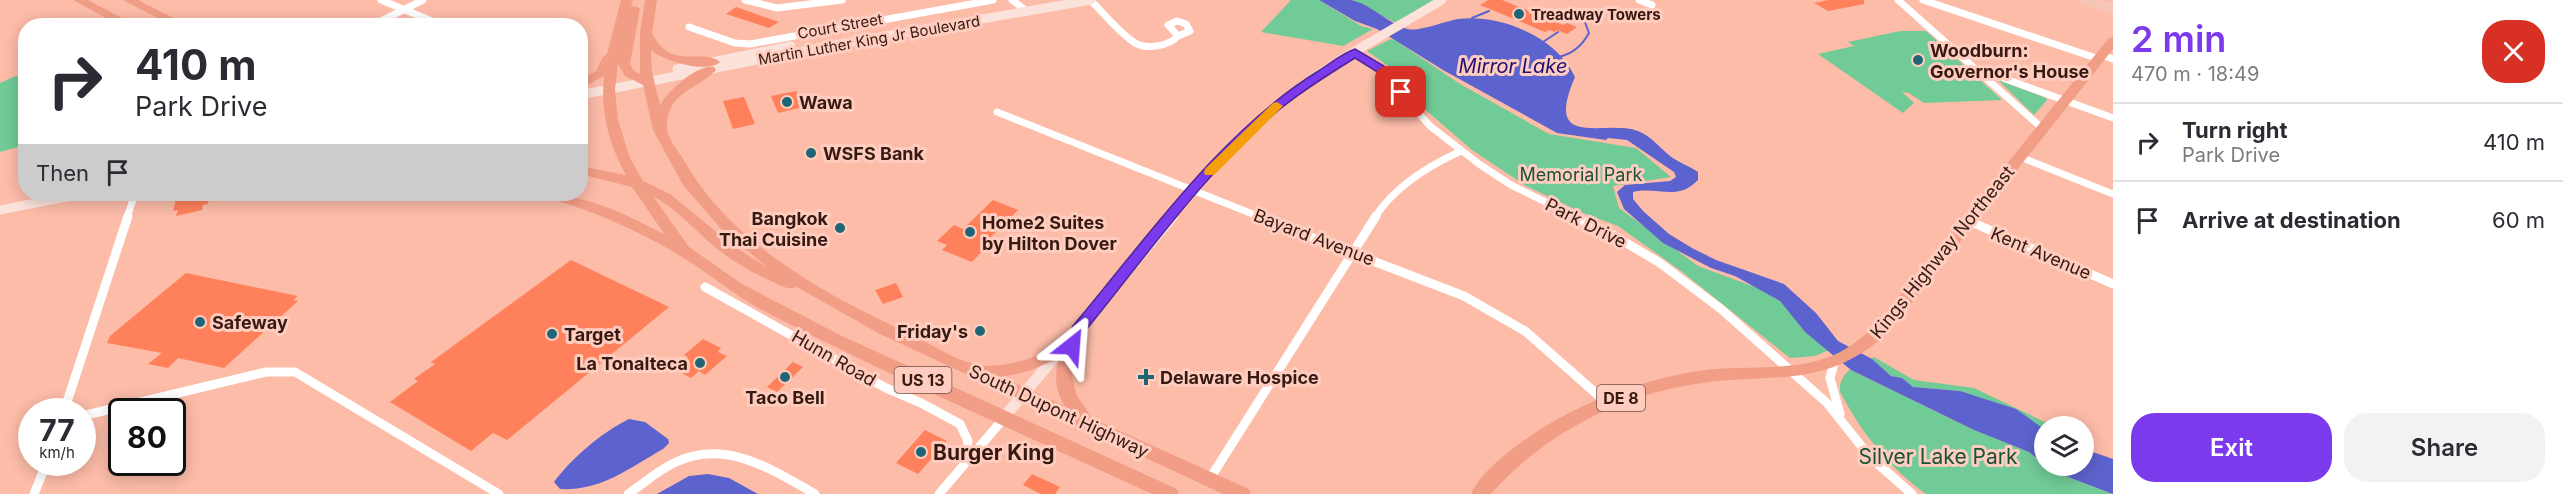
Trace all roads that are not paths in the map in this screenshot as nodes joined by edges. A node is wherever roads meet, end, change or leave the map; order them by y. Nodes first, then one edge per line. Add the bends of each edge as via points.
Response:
1 (79, 0) edge
2 (129, 0) edge
3 (381, 0) edge
4 (423, 0) edge
5 (627, 0) edge
6 (636, 0) edge
7 (651, 0) edge
8 (745, 0) edge
9 (842, 0) edge
10 (993, 0) edge
11 (1012, 0) edge
12 (1060, 0) edge
13 (1090, 0) edge
14 (1442, 0) edge
15 (1639, 0) edge
16 (1898, 0) edge
17 (1923, 0) edge
18 (2084, 0) edge
19 (1652, 5) dead end
20 (404, 9) junction
21 (1025, 9) junction
22 (2113, 9) edge
23 (115, 18) edge
24 (166, 18) edge
25 (387, 18) edge
26 (425, 18) edge
27 (689, 27) dead end
28 (820, 29) junction
29 (646, 32) junction
30 (1178, 36) dead end
31 (616, 40) junction
32 (825, 40) junction
33 (2113, 41) edge
34 (1355, 53) junction
35 (2105, 58) edge
36 (712, 66) junction
37 (1975, 68) junction
38 (643, 78) junction
39 (588, 82) edge
40 (609, 86) junction
41 (588, 87) edge
42 (588, 93) edge
43 (2064, 101) junction
44 (998, 112) dead end
45 (2113, 118) edge
46 (2043, 129) junction
47 (661, 135) junction
48 (1461, 151) junction
49 (2020, 158) junction
50 (588, 172) edge
51 (638, 185) junction
52 (1193, 191) junction
53 (2113, 194) edge
54 (46, 201) edge
55 (133, 201) edge
56 (571, 201) edge
57 (0, 210) edge
58 (1969, 221) junction
59 (684, 251) junction
60 (1352, 252) junction
61 (2113, 284) edge
62 (705, 286) dead end
63 (850, 314) junction
64 (1078, 329) junction
65 (1062, 349) junction
66 (1834, 363) junction
67 (966, 368) junction
68 (1791, 370) junction
69 (1023, 394) junction
70 (68, 398) edge
71 (1607, 403) junction
72 (96, 413) edge
73 (1005, 417) junction
74 (1842, 417) junction
75 (1088, 424) junction
76 (965, 463) junction
77 (41, 476) edge
78 (1209, 480) junction
79 (34, 494) edge
80 (499, 494) edge
81 (628, 494) edge
82 (815, 494) edge
83 (939, 494) edge
84 (1170, 494) edge
85 (1242, 494) edge
86 (1480, 494) edge
87 (1912, 494) edge

1 - 23 highway
2 - 24 highway
3 - 20 street
4 - 20 street
5 - 31 highway, South Dupont Highway / US 13
6 - 38 highway via 624,64 625,69
7 - 29 highway, South Dupont Highway / US 13
8 - 9 street via 777,8
10 - 28 street, Court Street
11 - 21 street
12 - 21 street, Martin Luther King Jr Boulevard
13 - 21 street, Martin Luther King Jr Boulevard
13 - 30 street via 1137,44 1161,46
14 - 34 street
15 - 19 street
16 - 37 street
17 - 35 street
18 - 22 main road
20 - 25 street
20 - 26 street
21 - 32 street, Martin Luther King Jr Boulevard
21 - 36 street, Martin Luther King Jr Boulevard
27 - 28 street, Court Street via 742,44
28 - 32 street
29 - 36 highway via 650,42 669,57
29 - 38 highway, South Dupont Highway / US 13
31 - 39 highway via 601,74
31 - 40 highway, South Dupont Highway / US 13
32 - 36 street, Martin Luther King Jr Boulevard
33 - 35 highway, DE 8
34 - 48 street, Park Drive via 1384,73 1420,116
34 - 52 street via 1275,107
35 - 43 highway, DE 8
36 - 38 street, Martin Luther King Jr Boulevard
36 - 47 highway via 670,98 660,118
37 - 43 street
37 - 46 street
38 - 40 street, Martin Luther King Jr Boulevard
38 - 47 highway, South Dupont Highway / US 13
40 - 41 street
40 - 42 street
40 - 51 highway, South Dupont Highway / US 13 via 614,131 622,158
43 - 45 street
43 - 46 highway, DE 8
44 - 52 street, Bayard Avenue
46 - 49 highway, Kings Highway Northeast / DE 8
47 - 63 highway, South Dupont Highway / US 13 via 676,166 722,222 770,261
48 - 60 street via 1429,166 1398,189
48 - 68 street, Park Drive via 1510,185 1660,263
49 - 53 street
49 - 58 highway, Kings Highway Northeast / DE 8
50 - 51 highway
51 - 59 highway, South Dupont Highway / US 13
51 - 63 highway via 674,203 740,259
52 - 60 street, Bayard Avenue
52 - 64 street
54 - 57 street
55 - 70 street
56 - 59 highway via 640,227
58 - 61 street, Kent Avenue
58 - 66 highway, Kings Highway Northeast / DE 8 via 1881,330 1865,345
59 - 73 highway, South Dupont Highway / US 13 via 768,306
60 - 71 street, Bayard Avenue via 1433,282 1506,319 1543,345
60 - 78 street
62 - 76 street, Hunn Road via 886,388 960,424 968,441
63 - 67 highway, South Dupont Highway / US 13
64 - 65 street
64 - 75 highway via 1062,371 1063,381 1072,404
65 - 67 highway via 1019,370
65 - 69 street
66 - 68 highway, Kings Highway Northeast / DE 8
66 - 74 street via 1830,378
67 - 69 highway, South Dupont Highway / US 13
68 - 71 highway, DE 8 via 1701,377
68 - 74 street
69 - 73 street
69 - 75 highway, South Dupont Highway / US 13
71 - 86 highway, DE 8 via 1530,447
72 - 80 street via 266,372 295,372
73 - 76 street
73 - 84 highway, South Dupont Highway / US 13
74 - 87 street via 1870,457
75 - 78 highway, South Dupont Highway / US 13
76 - 83 street
77 - 79 street
78 - 85 highway, South Dupont Highway / US 13
81 - 82 street via 675,463 703,453 721,452 746,457

